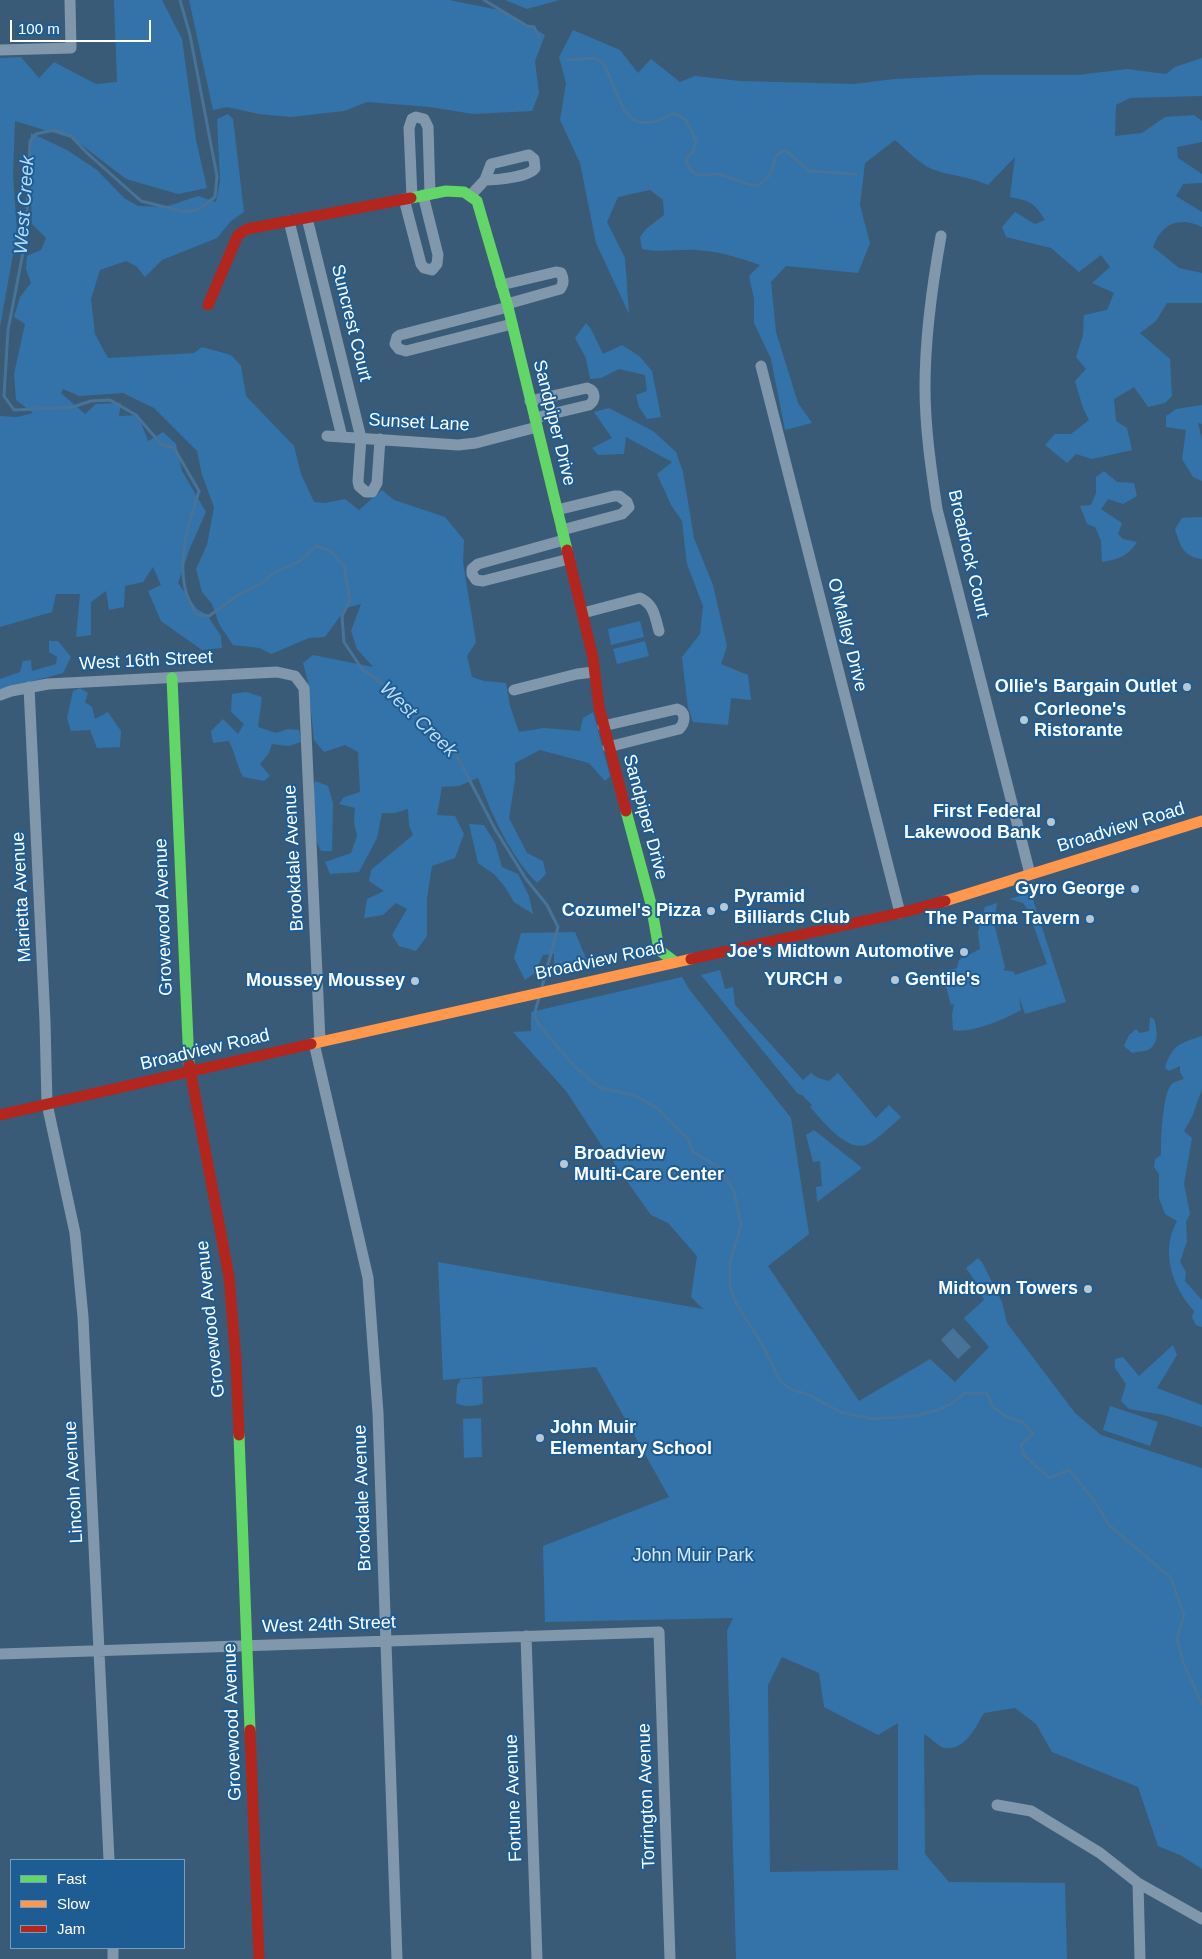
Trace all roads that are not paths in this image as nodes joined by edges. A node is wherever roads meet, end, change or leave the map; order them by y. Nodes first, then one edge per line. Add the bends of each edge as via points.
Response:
1 (70, 0) edge
2 (0, 50) edge
3 (485, 180) dead end
4 (417, 196) junction
5 (470, 196) junction
6 (307, 218) junction
7 (289, 221) junction
8 (941, 236) dead end
9 (501, 285) junction
10 (208, 305) dead end
11 (507, 305) junction
12 (512, 324) junction
13 (761, 366) dead end
14 (530, 401) junction
15 (536, 423) junction
16 (327, 436) dead end
17 (342, 436) junction
18 (361, 438) junction
19 (380, 439) junction
20 (557, 510) junction
21 (563, 535) junction
22 (569, 559) junction
23 (583, 613) junction
24 (659, 631) dead end
25 (594, 672) junction
26 (295, 676) joint
27 (172, 678) junction
28 (29, 688) junction
29 (514, 690) dead end
30 (0, 695) edge
31 (603, 726) junction
32 (608, 747) junction
33 (1202, 821) edge
34 (1030, 874) junction
35 (900, 913) junction
36 (675, 962) junction
37 (317, 1042) junction
38 (189, 1072) junction
39 (46, 1104) junction
40 (0, 1115) edge
41 (659, 1632) joint
42 (526, 1636) junction
43 (385, 1640) junction
44 (248, 1646) junction
45 (100, 1650) junction
46 (0, 1654) edge
47 (997, 1806) dead end
48 (109, 1859) edge
49 (1138, 1883) junction
50 (1202, 1919) edge
51 (259, 1959) edge
52 (397, 1959) edge
53 (537, 1959) edge
54 (670, 1959) edge
55 (1140, 1959) edge

1 - 2 street via 71,48
3 - 5 street
4 - 4 street via 421,264 432,270 438,255
4 - 4 street via 428,127 424,119 416,117 409,128
4 - 5 street via 457,190
4 - 6 street
5 - 9 street, Sandpiper Drive via 480,206
6 - 7 street
6 - 18 street, Suncrest Court
7 - 10 street via 247,229 238,236
7 - 17 street
8 - 34 street, Broadrock Court via 926,347 929,453 937,508
9 - 11 street, Sandpiper Drive
9 - 11 street via 556,272 562,276 560,289
11 - 12 street, Sandpiper Drive
11 - 12 street via 400,335 396,344 398,350 406,351
12 - 14 street, Sandpiper Drive
13 - 35 street, O'Malley Drive
14 - 15 street, Sandpiper Drive
14 - 15 street, Sunset Lane via 587,388 594,395 589,405
15 - 19 street, Sunset Lane via 476,443 458,445
15 - 20 street, Sandpiper Drive
16 - 17 street, Sunset Lane
17 - 18 street, Sunset Lane
18 - 19 street, Sunset Lane
18 - 19 street, Suncrest Court via 358,481 362,490 369,493 377,483
20 - 21 street, Sandpiper Drive
20 - 21 street via 614,496 628,502 628,508 622,514
21 - 22 street, Sandpiper Drive
21 - 22 street via 478,564 472,569 472,574 476,580 483,581
22 - 23 street, Sandpiper Drive
23 - 24 street via 640,598 652,608
23 - 25 street, Sandpiper Drive
25 - 29 street
25 - 31 street, Sandpiper Drive
26 - 27 street, West 16th Street via 277,672
26 - 37 street, Brookdale Avenue via 304,688
27 - 28 street, West 16th Street via 48,684
27 - 38 street, Grovewood Avenue
28 - 30 street, West 16th Street
28 - 39 street, Marietta Avenue
31 - 32 street, Sandpiper Drive
31 - 32 street via 671,709 680,710 684,718 679,729
32 - 36 street, Sandpiper Drive via 651,904 659,950
33 - 34 street, Broadview Road
34 - 35 street, Broadview Road
35 - 36 street, Broadview Road
36 - 37 street, Broadview Road
37 - 38 street, Broadview Road
37 - 43 street, Brookdale Avenue via 368,1278 378,1413
38 - 39 street, Broadview Road
38 - 44 street, Grovewood Avenue via 229,1277 236,1361
39 - 40 street, Broadview Road
39 - 45 street, Lincoln Avenue via 75,1233 84,1317
41 - 42 street, West 24th Street
41 - 54 street, Torrington Avenue
42 - 43 street, West 24th Street
42 - 53 street, Fortune Avenue
43 - 44 street, West 24th Street
43 - 52 street, Brookdale Avenue
44 - 45 street, West 24th Street
44 - 51 street, Grovewood Avenue
45 - 46 street, West 24th Street
45 - 48 street, Lincoln Avenue
47 - 49 street via 1031,1811 1100,1853
49 - 50 street
49 - 55 street

